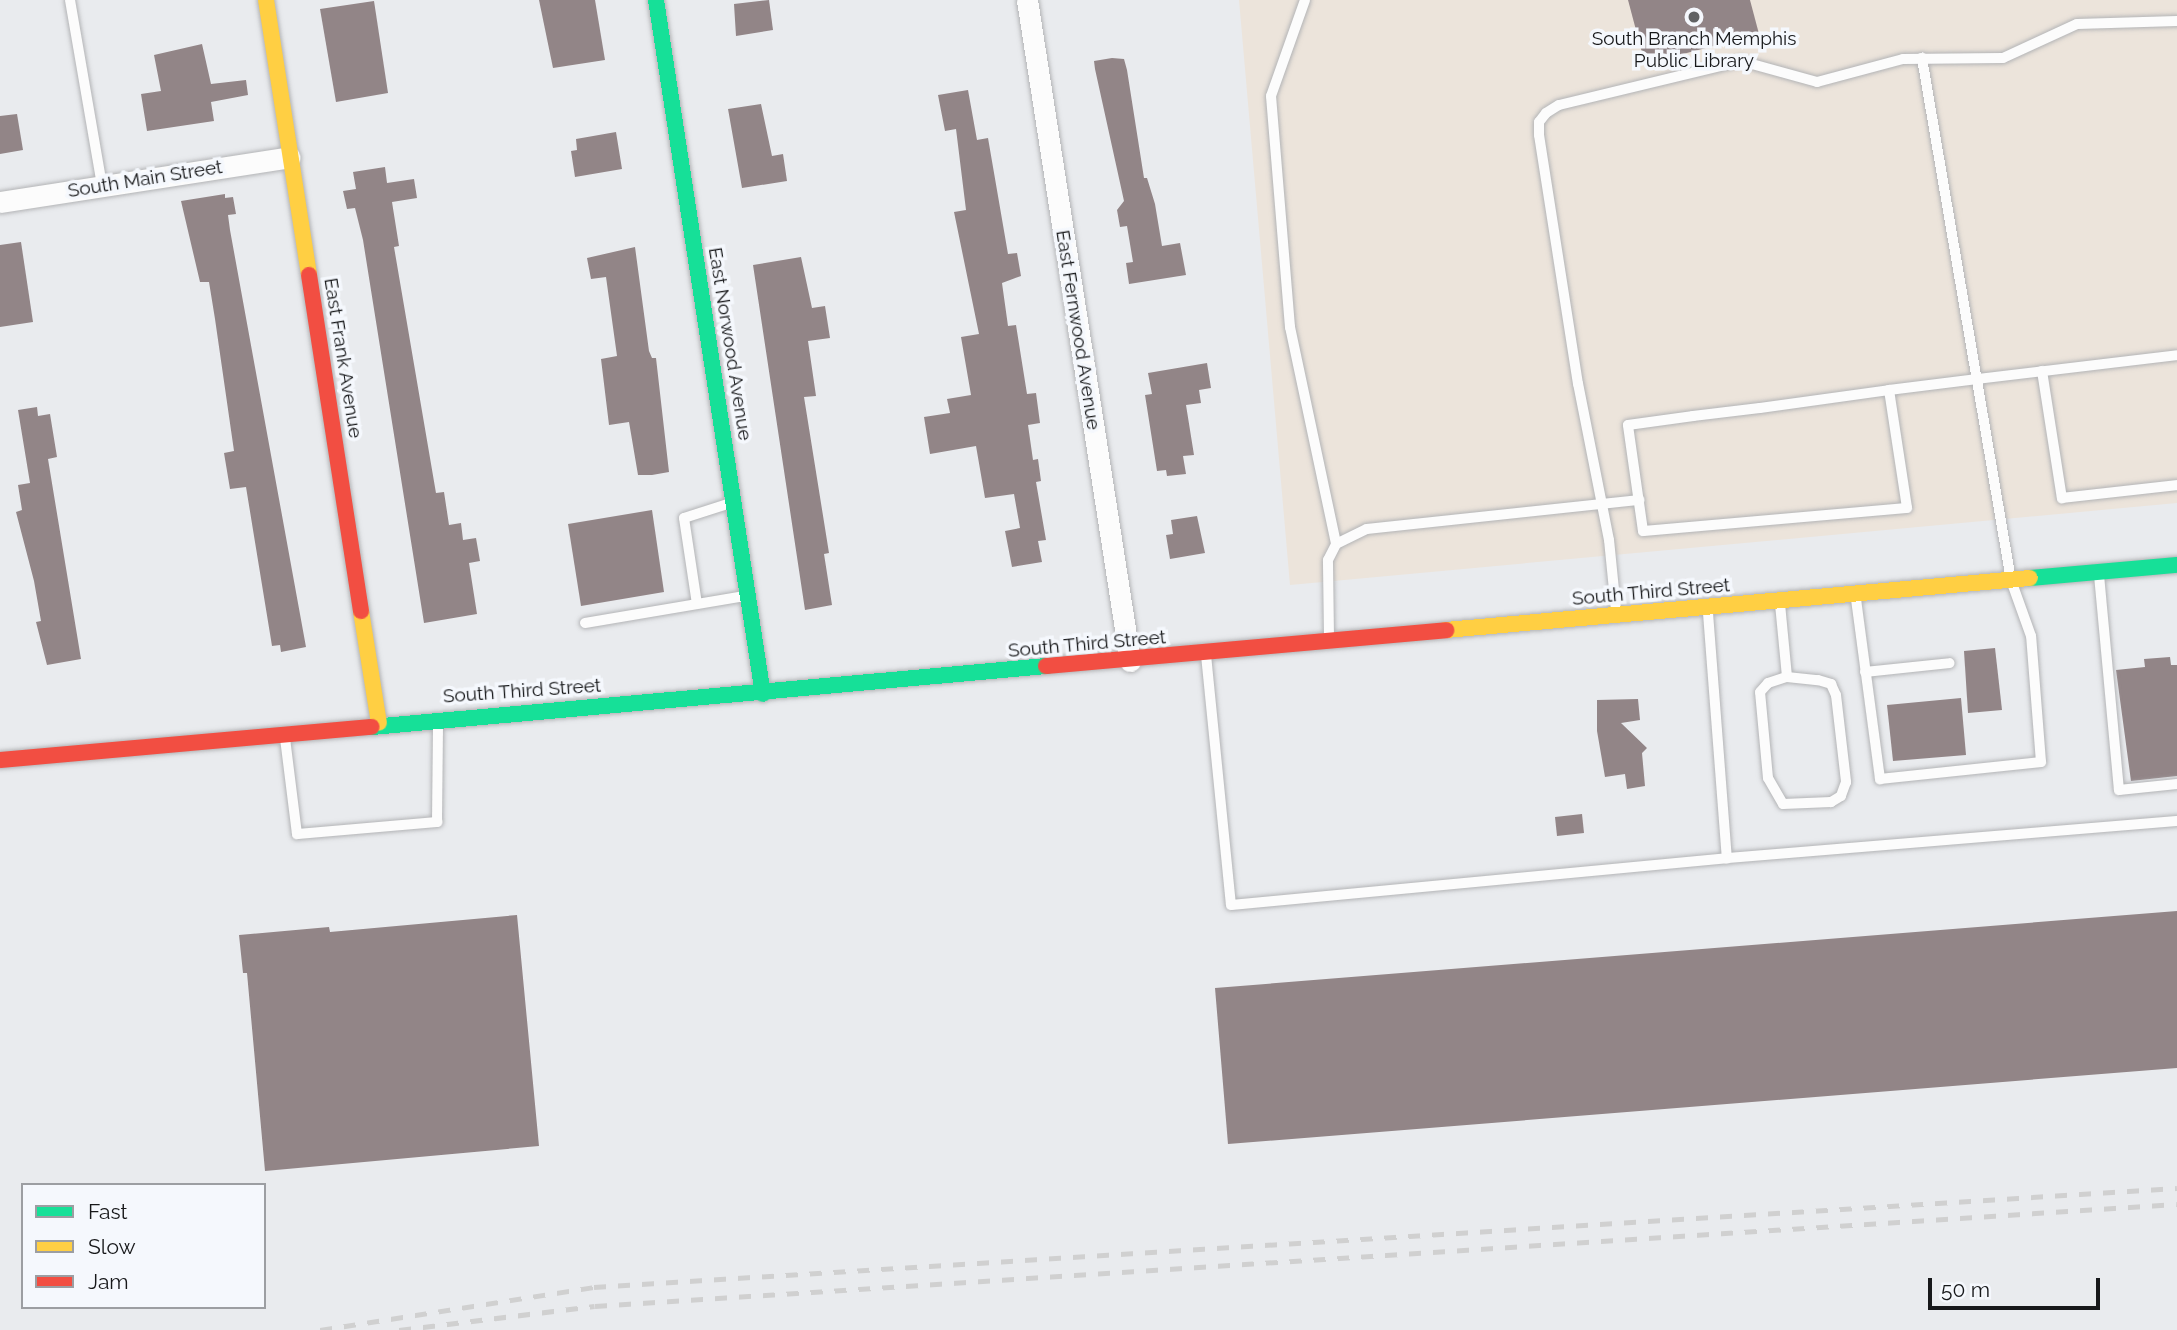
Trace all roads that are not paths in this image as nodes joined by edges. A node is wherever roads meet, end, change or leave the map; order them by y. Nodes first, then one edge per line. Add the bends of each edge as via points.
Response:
1 (70, 0) edge
2 (266, 0) edge
3 (656, 0) edge
4 (1027, 0) edge
5 (1305, 0) edge
6 (2177, 21) edge
7 (1922, 58) junction
8 (290, 157) junction
9 (102, 186) junction
10 (0, 202) edge
11 (2177, 355) edge
12 (2042, 371) junction
13 (1977, 379) junction
14 (1889, 390) junction
15 (2177, 485) edge
16 (1639, 500) junction
17 (733, 502) junction
18 (1602, 504) junction
19 (1336, 544) junction
20 (2177, 565) edge
21 (2098, 572) junction
22 (2011, 580) junction
23 (1855, 594) junction
24 (747, 596) junction
25 (1780, 601) junction
26 (697, 604) junction
27 (1708, 608) junction
28 (1617, 616) junction
29 (585, 624) dead end
30 (1329, 643) junction
31 (1205, 654) junction
32 (1130, 661) junction
33 (1950, 663) dead end
34 (1865, 672) junction
35 (1787, 677) junction
36 (763, 694) junction
37 (438, 718) junction
38 (379, 723) junction
39 (284, 732) junction
40 (0, 759) edge
41 (2177, 784) edge
42 (2177, 821) edge
43 (1727, 858) junction

1 - 9 lane
2 - 8 main road, East Frank Avenue
3 - 17 main road, East Norwood Avenue
4 - 32 street, East Fernwood Avenue
5 - 19 lane via 1271,96 1290,327 1315,463
6 - 7 lane via 2077,24 2003,58
7 - 13 lane
7 - 18 lane via 1817,82 1741,61 1559,105 1539,122 1578,384
8 - 9 street, South Main Street
8 - 38 main road, East Frank Avenue
9 - 10 street, South Main Street
11 - 12 lane
12 - 13 lane
12 - 15 lane via 2062,498
13 - 14 lane
13 - 22 lane
14 - 16 lane via 1628,425
14 - 16 lane via 1907,508 1643,531
16 - 18 lane
17 - 24 main road, East Norwood Avenue
17 - 26 lane via 684,518
18 - 19 lane via 1367,529
18 - 28 lane
19 - 30 lane via 1328,560
20 - 21 main road, South Third Street
21 - 22 main road, South Third Street
21 - 41 lane via 2119,790
22 - 23 main road, South Third Street
22 - 34 lane via 2031,636 2042,762 1880,779
23 - 25 main road, South Third Street
23 - 34 lane
24 - 26 lane
24 - 36 main road, East Norwood Avenue
25 - 27 main road, South Third Street
25 - 35 lane
26 - 29 lane
27 - 28 main road, South Third Street
27 - 43 lane
28 - 30 main road, South Third Street
30 - 31 main road, South Third Street
31 - 32 main road, South Third Street
31 - 43 lane via 1231,905
32 - 36 main road, South Third Street
33 - 34 lane
35 - 35 lane via 1768,683 1760,692 1768,778 1783,804 1831,802 1841,796 1846,782 1836,695 1830,684
36 - 37 main road, South Third Street
37 - 38 main road, South Third Street
37 - 39 lane via 437,822 297,834
38 - 39 main road, South Third Street
39 - 40 main road, South Third Street
42 - 43 lane

